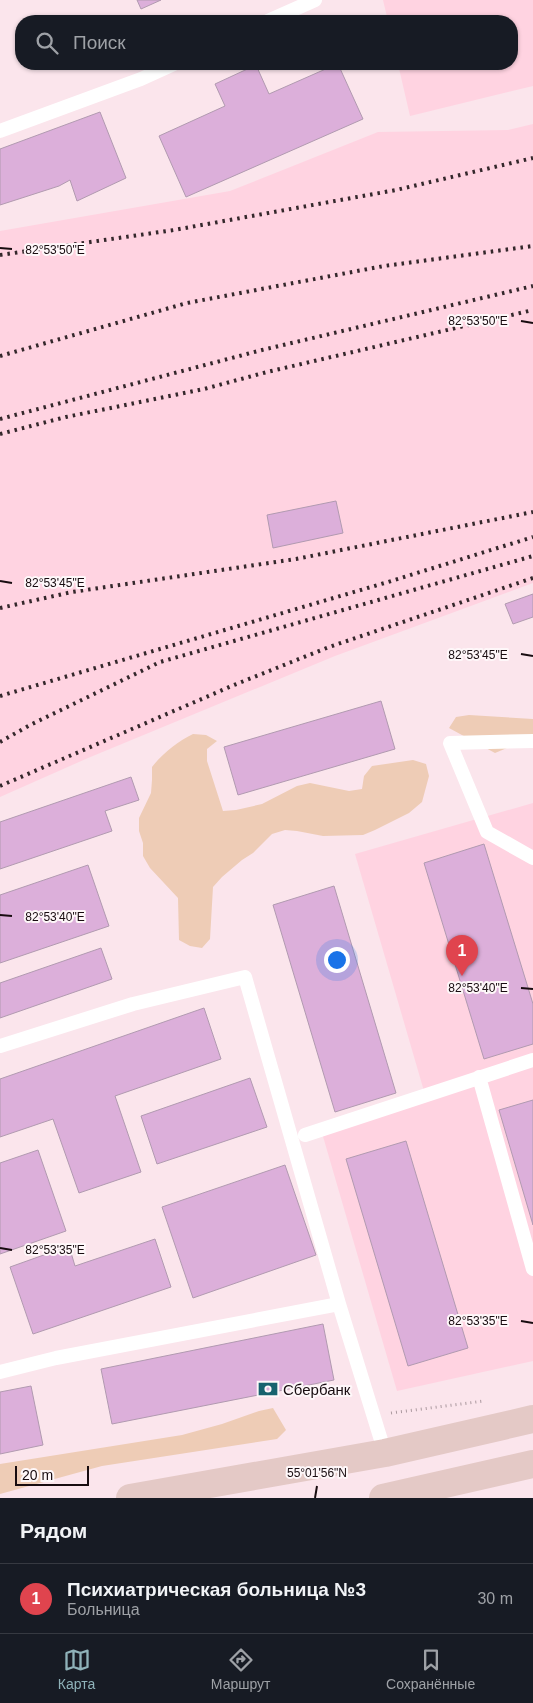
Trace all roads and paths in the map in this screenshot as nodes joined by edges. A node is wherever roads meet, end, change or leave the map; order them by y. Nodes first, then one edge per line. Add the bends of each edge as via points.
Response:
1 (315, 0) edge
2 (281, 15) edge
3 (161, 70) edge
4 (0, 132) edge
5 (533, 741) edge
6 (533, 858) edge
7 (0, 1046) edge
8 (533, 1060) edge
9 (479, 1078) junction
10 (304, 1135) dead end
11 (533, 1269) edge
12 (339, 1304) junction
13 (0, 1372) edge
14 (491, 1400) dead end
15 (373, 1415) junction
16 (533, 1419) edge
17 (385, 1453) junction
18 (533, 1464) edge
19 (130, 1498) edge
20 (383, 1498) edge

1 - 2 lane
3 - 4 lane
5 - 6 lane via 450,743 487,832
7 - 12 lane via 133,1004 245,977
8 - 9 lane
9 - 10 lane
9 - 11 lane
12 - 13 lane via 56,1358
12 - 15 lane
14 - 15 path
15 - 17 lane
16 - 17 main road
17 - 19 main road
18 - 20 main road

